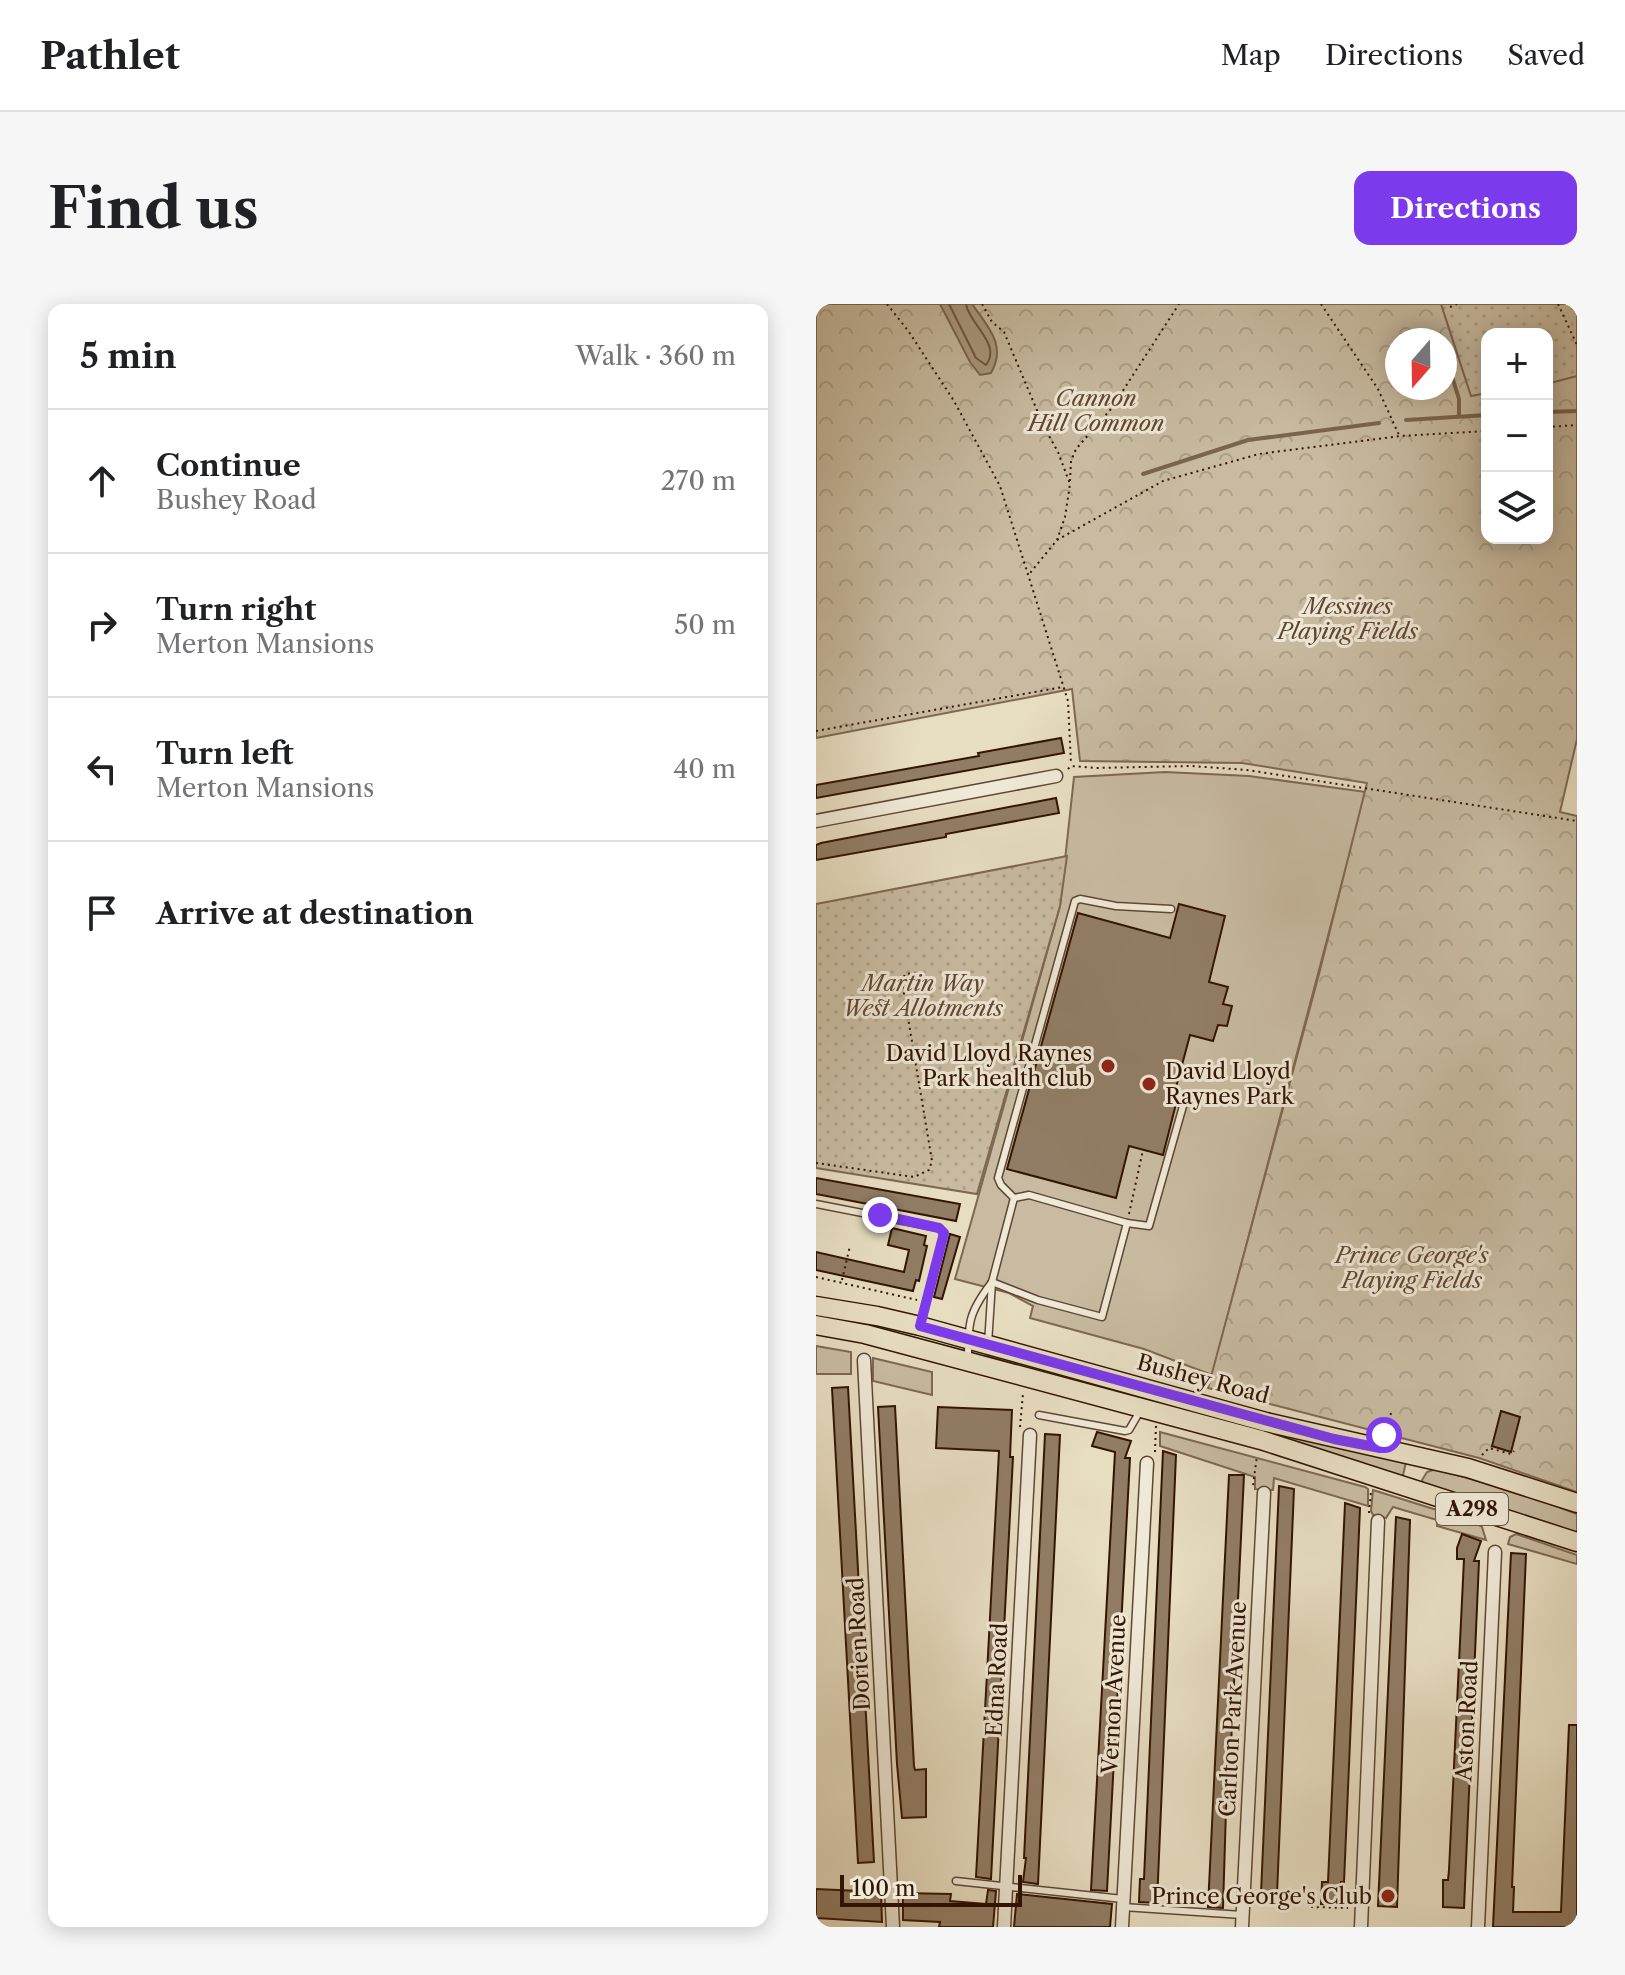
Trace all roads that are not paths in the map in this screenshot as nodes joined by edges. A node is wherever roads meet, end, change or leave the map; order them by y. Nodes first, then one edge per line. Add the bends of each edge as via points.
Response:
1 (1056, 776) dead end
2 (816, 821) edge
3 (1171, 909) dead end
4 (1183, 1106) dead end
5 (1014, 1198) junction
6 (816, 1204) edge
7 (1127, 1223) junction
8 (992, 1282) junction
9 (816, 1306) edge
10 (816, 1325) edge
11 (920, 1326) junction
12 (968, 1340) junction
13 (988, 1345) junction
14 (864, 1360) dead end
15 (968, 1363) junction
16 (1142, 1408) junction
17 (1039, 1415) dead end
18 (1030, 1435) road end
19 (1420, 1457) junction
20 (1147, 1463) road end
21 (1413, 1490) junction
22 (1264, 1493) road end
23 (1577, 1503) edge
24 (1378, 1521) road end
25 (1577, 1542) edge
26 (1495, 1552) dead end
27 (956, 1881) dead end
28 (1007, 1885) junction
29 (1123, 1903) junction
30 (1242, 1921) edge
31 (893, 1927) edge
32 (1004, 1927) edge
33 (1122, 1927) edge
34 (1361, 1927) edge
35 (1478, 1927) edge

1 - 2 street
3 - 5 lane via 1075,901 998,1178
4 - 7 lane via 1149,1226
5 - 7 lane via 1044,1198
5 - 8 lane
6 - 11 lane via 944,1233
7 - 8 lane via 1102,1317
8 - 12 lane via 968,1323
8 - 13 lane
9 - 11 main road, Bushey Road / A298
10 - 15 main road, Bushey Road / A298
11 - 12 main road, Bushey Road / A298
12 - 13 main road, Bushey Road / A298
12 - 15 lane
13 - 19 main road, Bushey Road / A298 via 1266,1422
14 - 31 street, Dorien Road
15 - 16 main road, Bushey Road / A298
16 - 17 lane via 1125,1431
16 - 21 main road, Bushey Road / A298
18 - 28 street, Edna Road
19 - 21 main road
19 - 23 main road, Bushey Road / A298
20 - 29 street, Vernon Avenue
21 - 25 main road, Bushey Road / A298
22 - 30 street, Carlton Park Avenue
24 - 34 street
26 - 35 street, Aston Road
27 - 28 lane
28 - 29 lane
28 - 32 street, Edna Road
29 - 30 lane
29 - 33 street, Vernon Avenue

